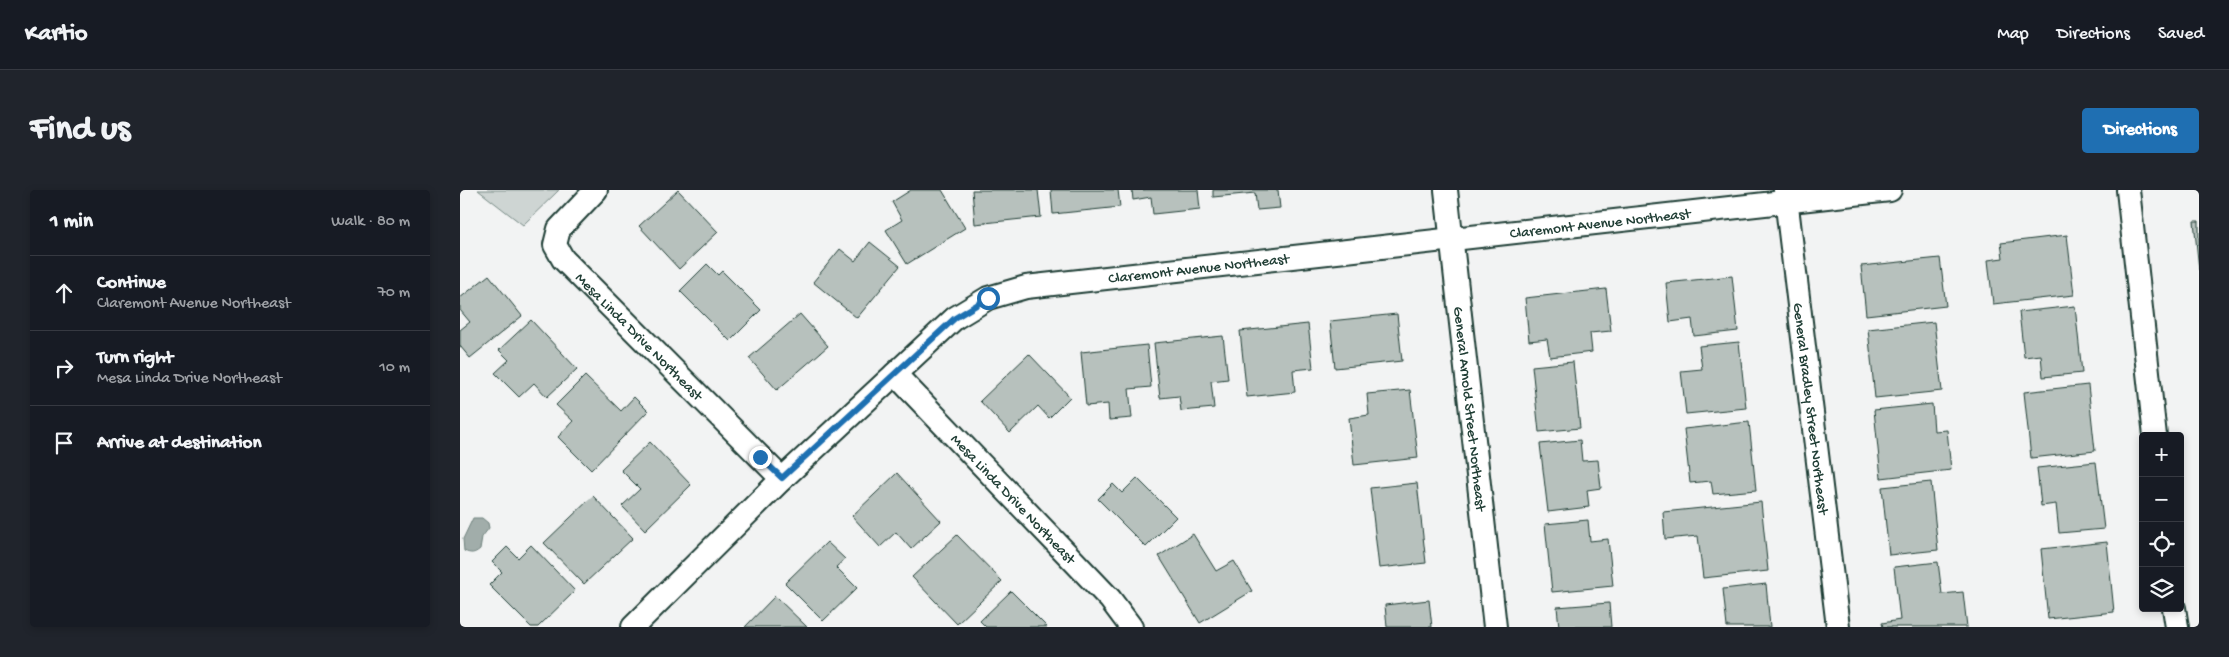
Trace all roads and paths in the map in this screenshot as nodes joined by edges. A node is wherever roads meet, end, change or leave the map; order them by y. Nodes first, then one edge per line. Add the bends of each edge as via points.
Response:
1 (596, 190) edge
2 (1446, 190) edge
3 (1890, 190) edge
4 (2128, 190) edge
5 (1785, 196) edge
6 (1452, 239) junction
7 (895, 374) junction
8 (2156, 432) edge
9 (782, 478) junction
10 (2175, 612) edge
11 (633, 627) edge
12 (1131, 627) edge
13 (1495, 627) edge
14 (1838, 627) edge
15 (2177, 627) edge

1 - 9 street, Mesa Linda Drive Northeast via 559,229 556,245 563,259
2 - 6 street, General Arnold Street Northeast
3 - 5 street, Claremont Avenue Northeast
4 - 8 street
5 - 6 street, Claremont Avenue Northeast
5 - 14 street, General Bradley Street Northeast
6 - 7 street, Claremont Avenue Northeast via 1026,287 988,298 955,318
6 - 13 street, General Arnold Street Northeast
7 - 9 street, Claremont Avenue Northeast
7 - 12 street, Mesa Linda Drive Northeast via 1110,599
9 - 11 street, Claremont Avenue Northeast
10 - 15 street

